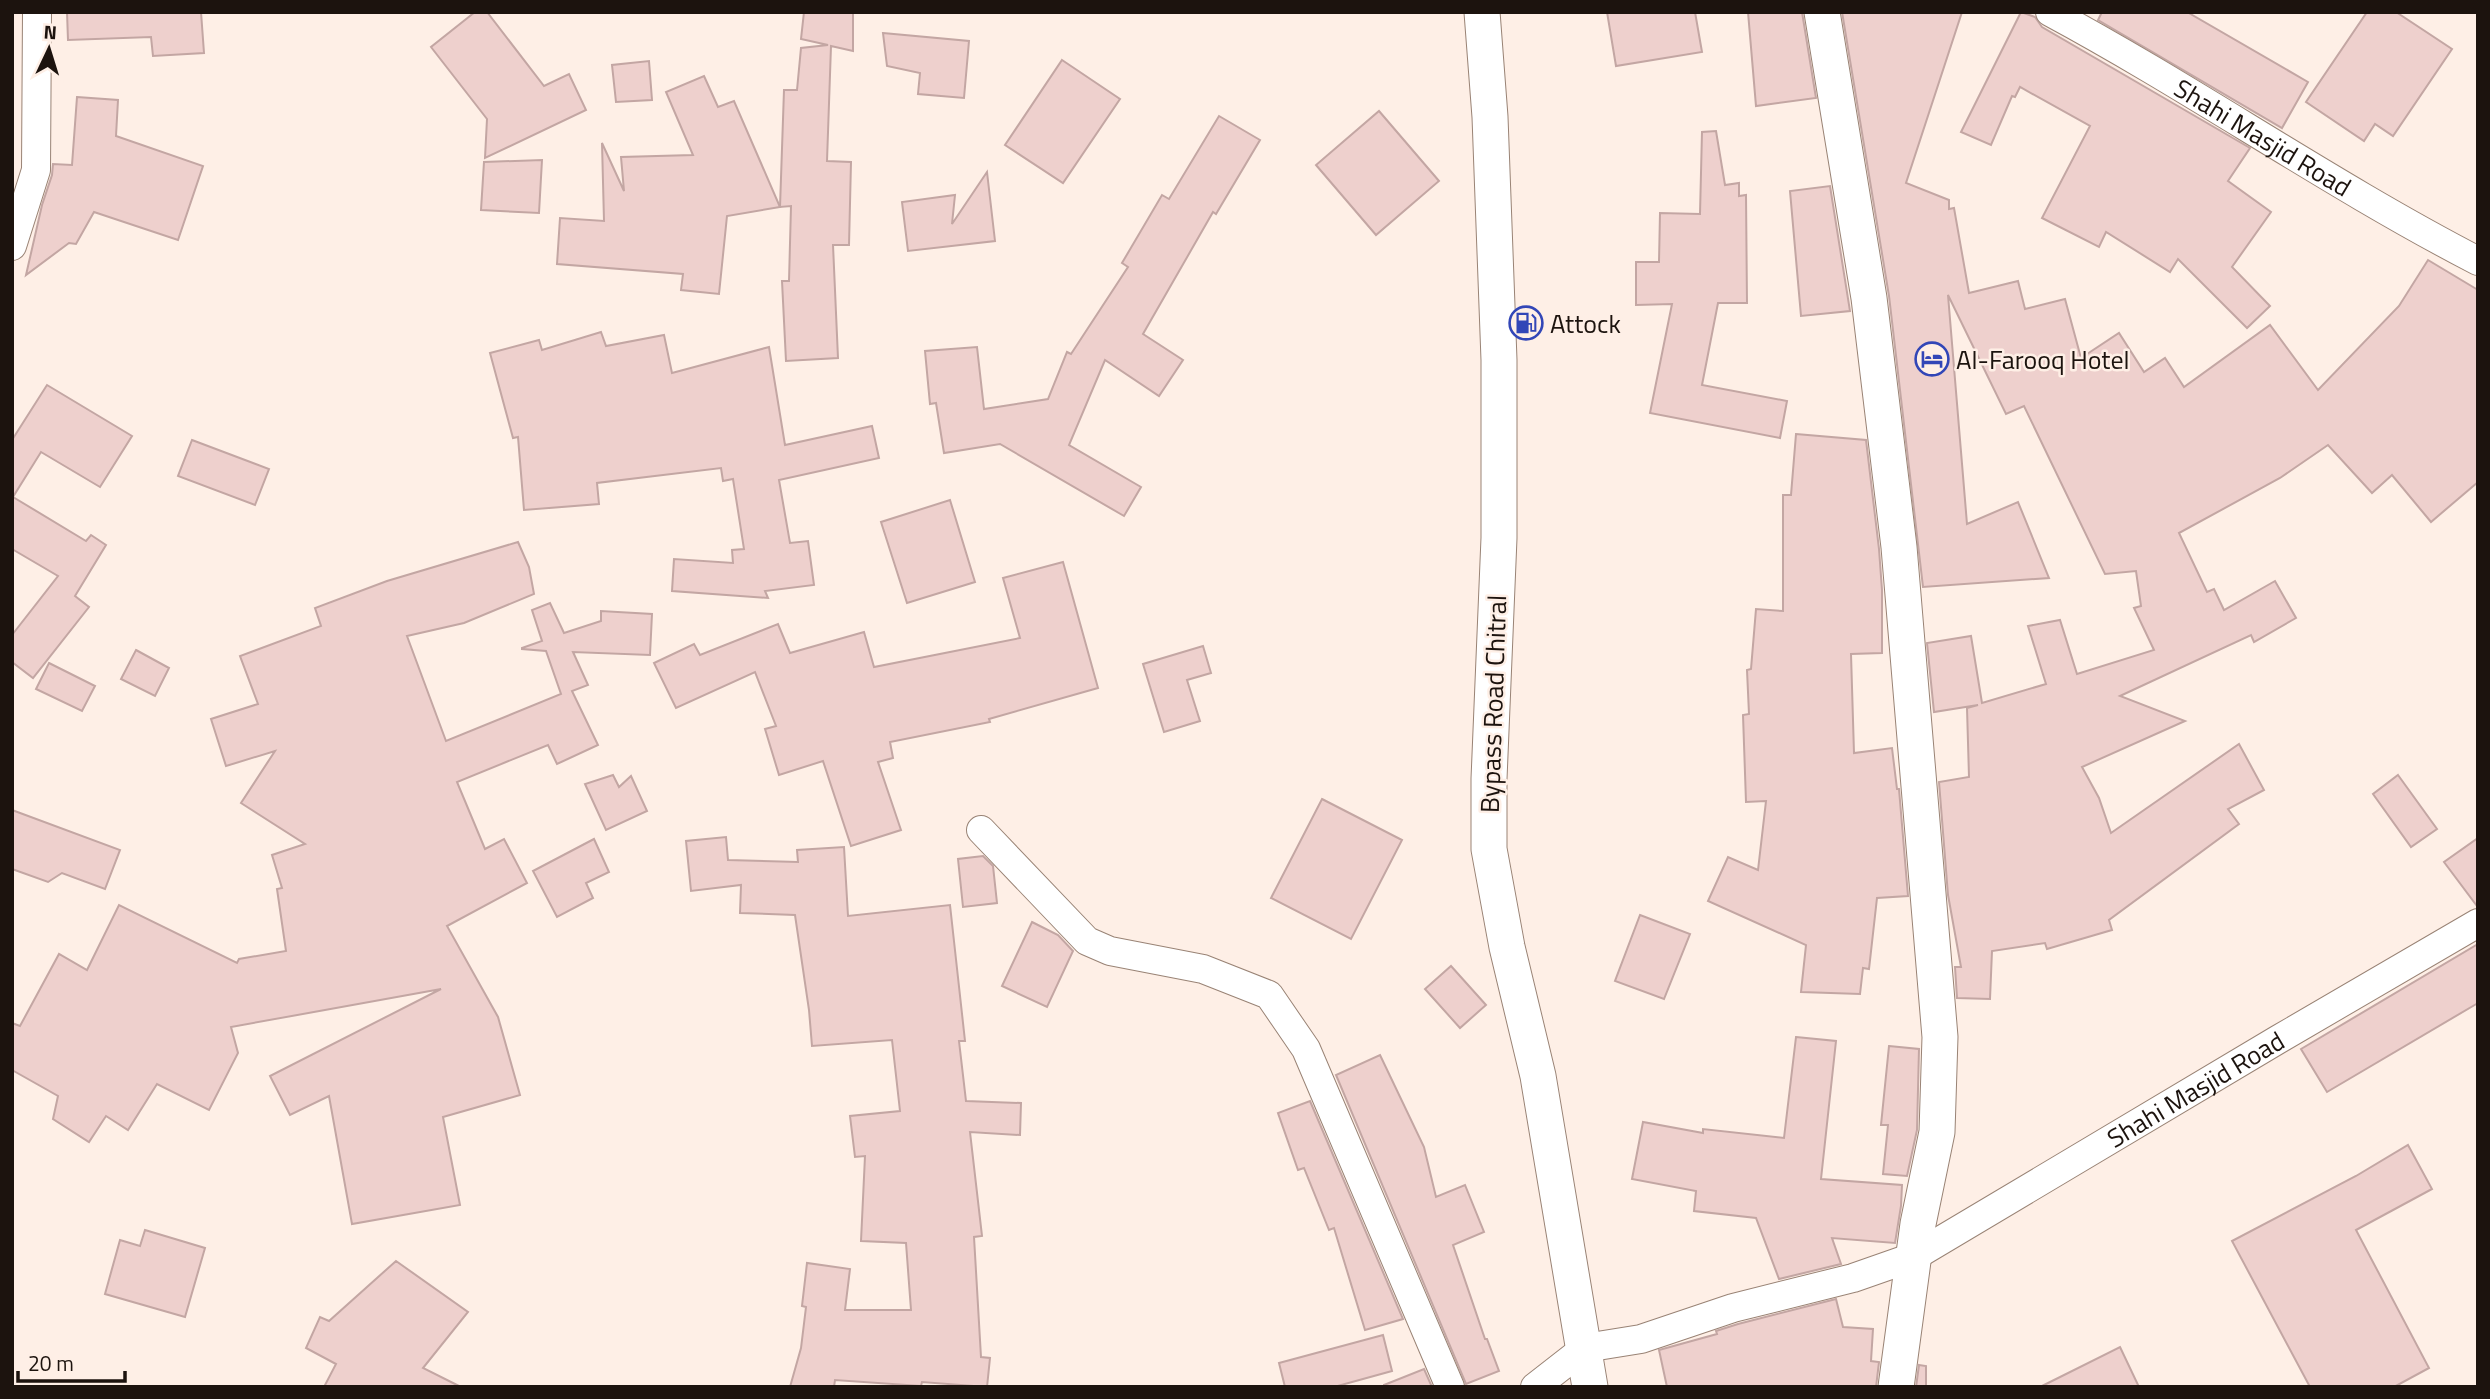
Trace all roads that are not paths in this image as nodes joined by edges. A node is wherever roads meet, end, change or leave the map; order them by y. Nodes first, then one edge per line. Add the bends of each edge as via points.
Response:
1 (37, 12) edge
2 (1482, 12) edge
3 (1822, 12) edge
4 (2050, 12) edge
5 (12, 246) edge
6 (2478, 261) edge
7 (981, 830) dead end
8 (2478, 923) edge
9 (1913, 1257) junction
10 (1585, 1348) junction
11 (1450, 1387) edge
12 (1535, 1387) edge
13 (1590, 1387) edge
14 (1896, 1387) edge

1 - 5 street via 36,170
2 - 10 street, Bypass Road Chitral via 1499,360 1499,538 1489,849 1538,1076
3 - 9 street via 1869,298 1899,547 1940,1037 1937,1132
4 - 6 street, Shahi Masjid Road
7 - 11 street via 1087,941 1110,951 1203,969 1269,995 1306,1049
8 - 9 street, Shahi Masjid Road
9 - 10 street, Shahi Masjid Road via 1641,1339
9 - 14 street
10 - 12 street
10 - 13 street, Bypass Road Chitral

